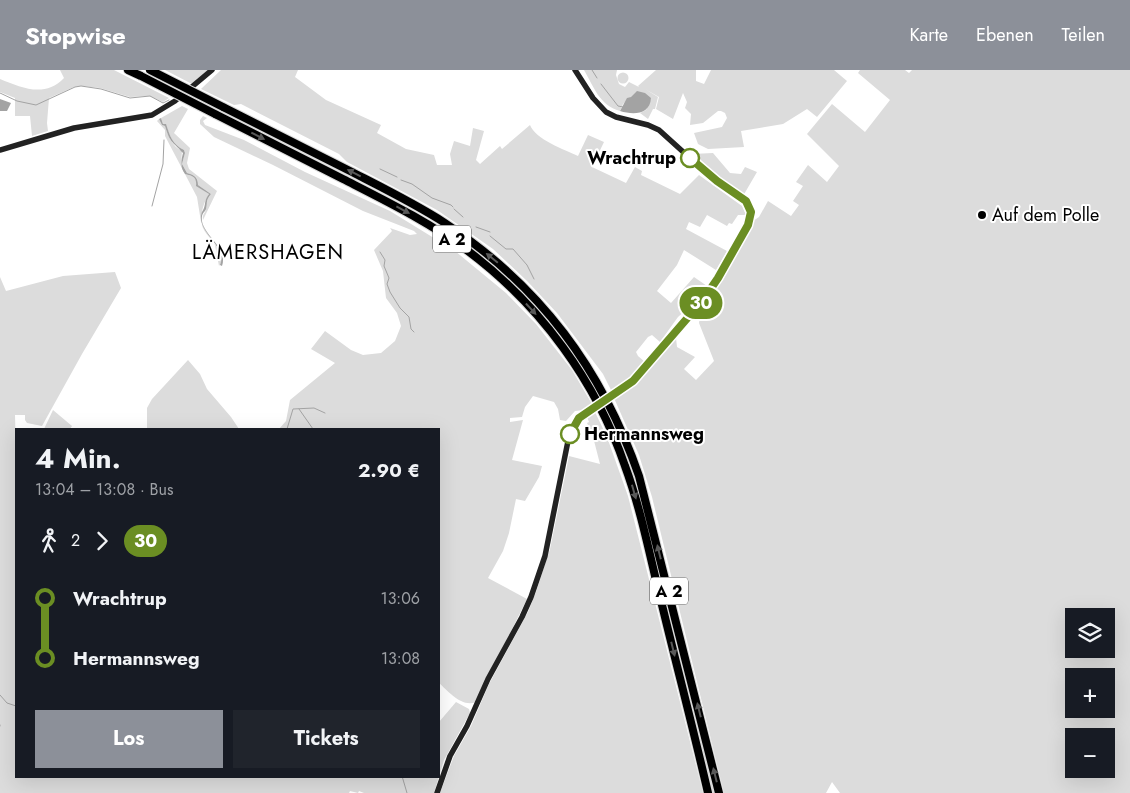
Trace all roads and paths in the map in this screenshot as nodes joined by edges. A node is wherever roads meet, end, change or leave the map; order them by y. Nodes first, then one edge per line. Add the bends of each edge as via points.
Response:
1 (128, 70) edge
2 (150, 70) edge
3 (212, 70) edge
4 (575, 70) edge
5 (0, 150) edge
6 (437, 793) edge
7 (708, 793) edge
8 (719, 793) edge

1 -> 7 highway, A 2, bridge via 368,191 450,238 507,284 561,345 607,421 632,485
8 -> 2 highway, A 2, bridge via 629,446 591,371 551,316 500,265 444,222
3 - 5 main road via 174,102 152,115 74,128
4 - 6 main road, bridge via 602,108 616,117 658,130 712,178 746,201 751,212 750,221 707,296 639,374 576,421 569,436 546,548 531,597 450,756

